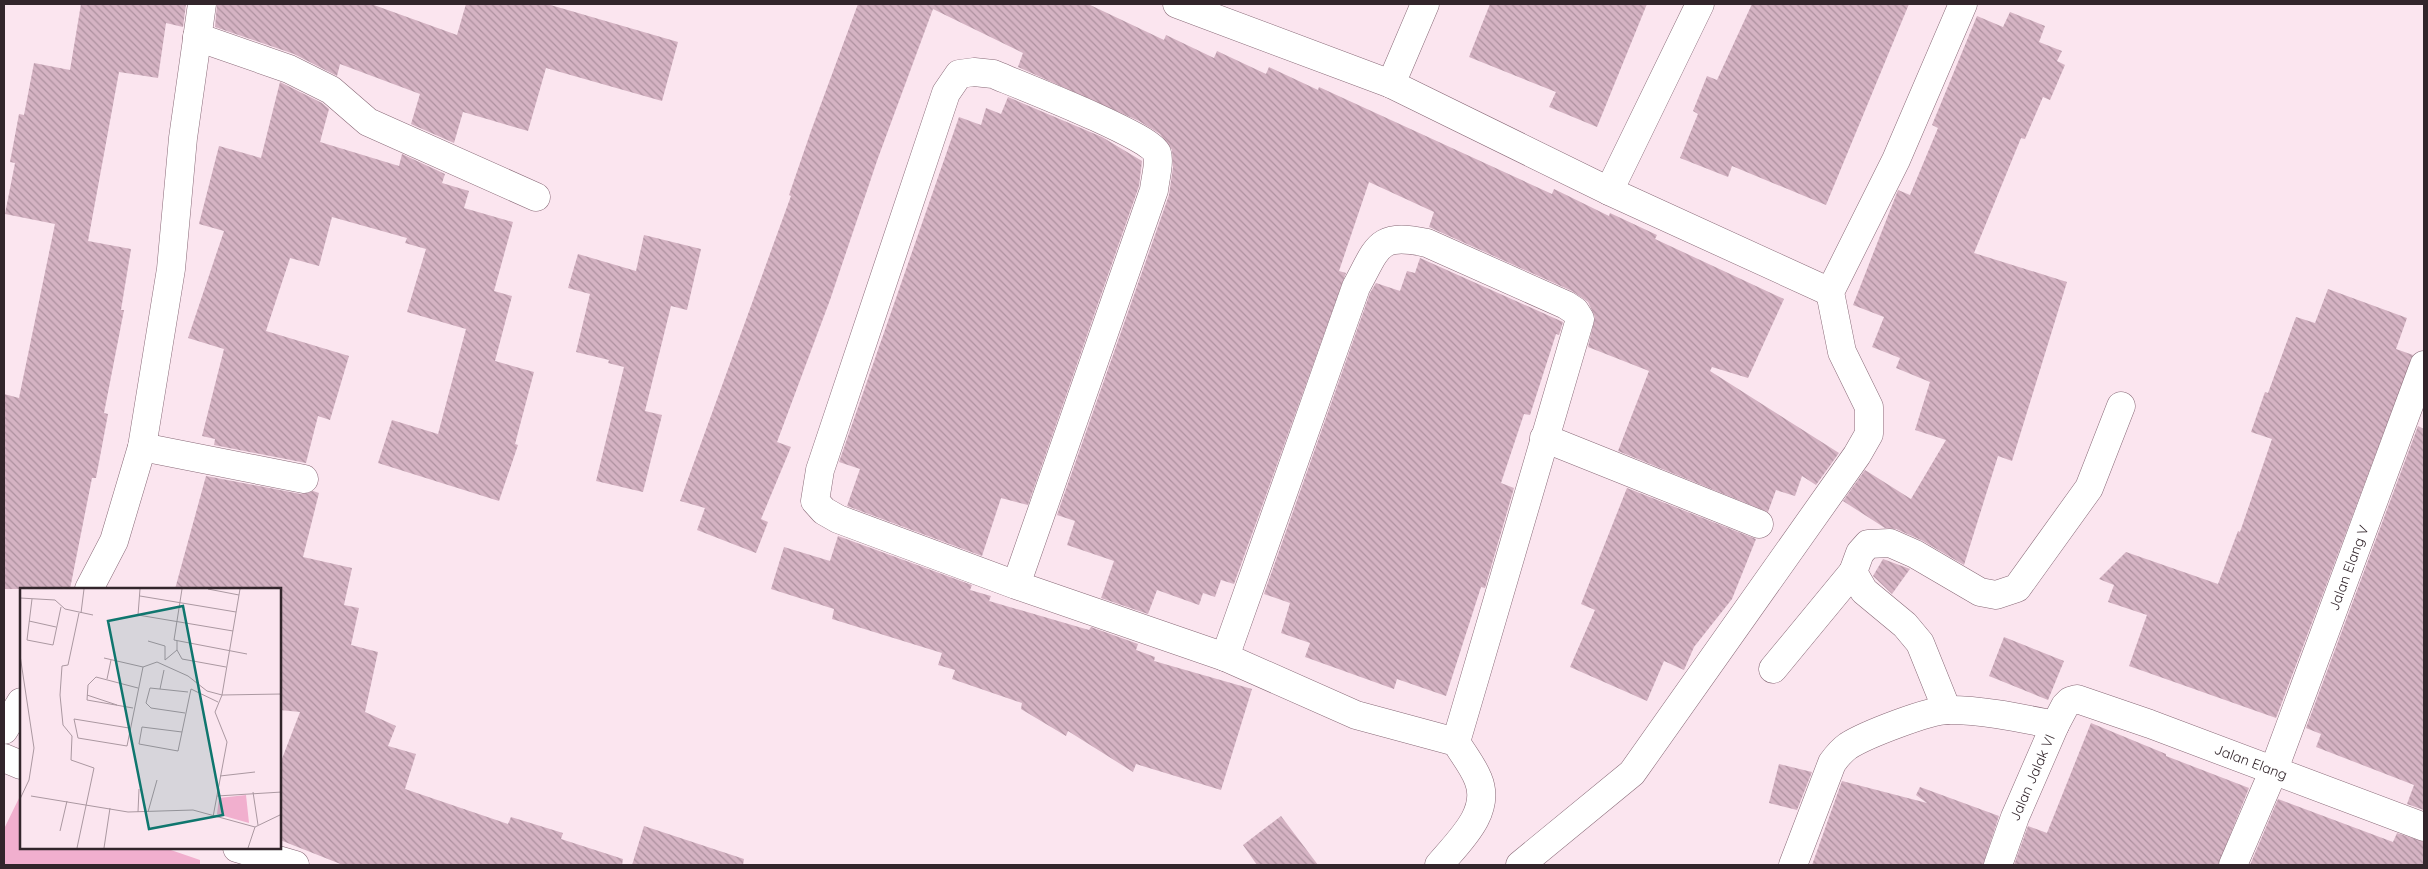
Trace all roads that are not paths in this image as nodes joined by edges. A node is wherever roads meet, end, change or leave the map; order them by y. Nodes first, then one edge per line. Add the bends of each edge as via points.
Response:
1 (202, 4) edge
2 (1176, 4) edge
3 (1425, 4) edge
4 (1700, 4) edge
5 (1963, 4) edge
6 (197, 37) junction
7 (1392, 84) junction
8 (1609, 191) junction
9 (536, 197) dead end
10 (1830, 292) junction
11 (2424, 365) edge
12 (2121, 406) dead end
13 (1544, 438) junction
14 (142, 447) junction
15 (304, 479) dead end
16 (1759, 524) dead end
17 (1853, 572) junction
18 (1016, 585) junction
19 (90, 588) edge
20 (1225, 658) junction
21 (1773, 669) dead end
22 (2077, 699) joint
23 (20, 704) edge
24 (1947, 710) junction
25 (2055, 725) junction
26 (4, 730) edge
27 (1456, 742) junction
28 (4, 758) edge
29 (20, 765) edge
30 (2273, 772) junction
31 (2424, 827) edge
32 (226, 849) edge
33 (240, 849) edge
34 (225, 865) edge
35 (294, 865) edge
36 (1439, 865) edge
37 (1520, 865) edge
38 (1793, 865) edge
39 (1998, 865) edge
40 (2233, 865) edge

1 - 6 street
2 - 7 street
3 - 7 street
4 - 8 street
5 - 10 street via 1896,160
6 - 9 street via 289,69 331,90 368,122
6 - 14 street via 183,138 171,269
7 - 8 street
8 - 10 street
10 - 37 street via 1842,352 1869,407 1869,434 1857,456 1632,774
11 - 30 street, Jalan Elang V
12 - 17 street via 2089,488 2017,588 1996,595 1980,592 1890,543 1868,544
13 - 16 street
13 - 20 street via 1578,329 1580,319 1575,310 1426,243 1405,238 1389,239 1375,252 1356,287
13 - 27 street
14 - 15 street
14 - 19 street via 114,541
17 - 21 street
17 - 24 street via 1864,591 1920,642
18 - 18 street via 838,519 815,501 820,470 946,93 959,74 974,72 993,74 1127,131 1151,144 1158,153 1154,190
18 - 20 street
20 - 27 street via 1356,715
22 - 25 street, Jalan Jalak VI via 2065,706
22 - 30 street, Jalan Elang
23 - 26 street
24 - 25 street via 2009,716
24 - 38 street via 1886,728 1839,753 1832,763
25 - 39 street, Jalan Jalak VI
27 - 36 street via 1478,779 1483,798 1477,818
28 - 29 street
30 - 31 street, Jalan Elang via 2352,798
30 - 40 street, Jalan Elang V
32 - 34 street
33 - 35 street

